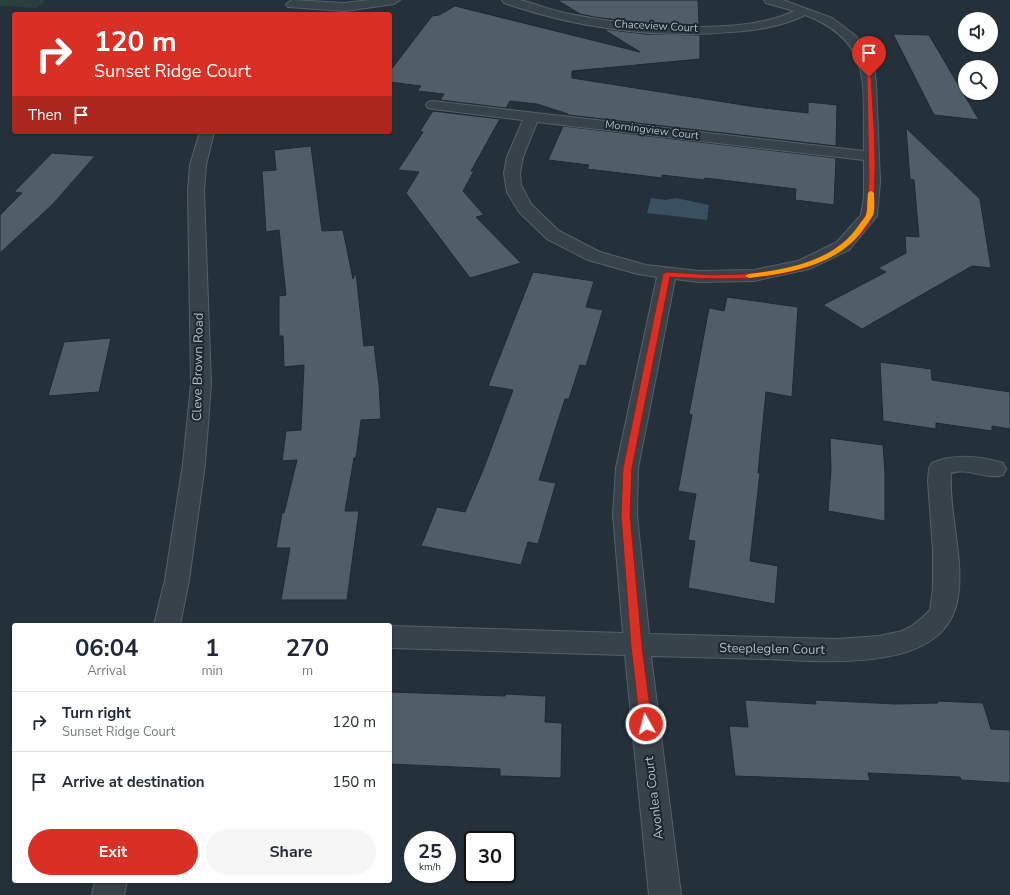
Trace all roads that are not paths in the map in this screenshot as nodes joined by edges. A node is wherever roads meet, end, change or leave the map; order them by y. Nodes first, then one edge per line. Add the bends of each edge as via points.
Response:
1 (394, 0) edge
2 (508, 0) edge
3 (770, 0) edge
4 (294, 2) edge
5 (804, 11) junction
6 (286, 12) edge
7 (433, 105) dead end
8 (532, 116) junction
9 (206, 134) edge
10 (871, 156) junction
11 (667, 274) junction
12 (995, 469) dead end
13 (167, 623) edge
14 (392, 637) edge
15 (637, 646) junction
16 (111, 883) edge
17 (108, 895) edge
18 (665, 895) edge

1 - 4 street via 345,7
2 - 5 street, Chaceview Court via 581,20 664,28 719,29 765,24 784,20
3 - 5 street
4 - 6 street
5 - 10 street via 843,30 863,55 869,77
7 - 8 street, Morningview Court
8 - 10 street, Morningview Court
8 - 11 street via 511,173 516,196 532,220 574,248 609,263
9 - 13 street, Cleve Brown Road via 198,165 196,191 201,384 194,464 177,580
10 - 11 street via 870,214 855,236 831,254 808,265 781,272 713,277
11 - 15 street, Avonlea Court via 627,468 625,515
12 - 15 street, Steepleglen Court via 949,464 940,469 946,563 942,614 926,630 902,642 875,648 836,650
14 - 15 street, Steepleglen Court
15 - 18 street, Avonlea Court
16 - 17 street

